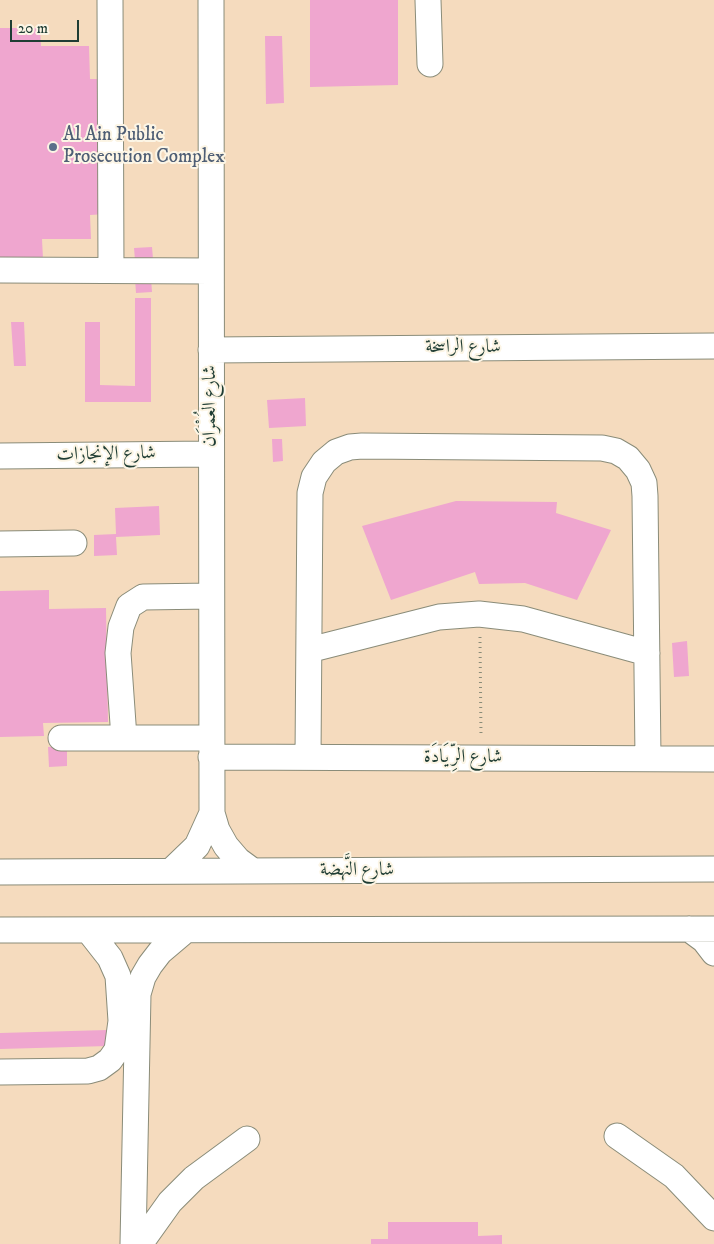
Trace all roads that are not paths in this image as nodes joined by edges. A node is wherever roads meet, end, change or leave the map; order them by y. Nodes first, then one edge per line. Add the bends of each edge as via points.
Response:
1 (110, 0) edge
2 (211, 0) edge
3 (428, 0) edge
4 (430, 64) dead end
5 (0, 270) edge
6 (111, 270) junction
7 (211, 271) junction
8 (714, 346) edge
9 (212, 350) junction
10 (211, 454) junction
11 (0, 456) edge
12 (74, 543) dead end
13 (0, 544) edge
14 (211, 596) junction
15 (309, 650) junction
16 (647, 653) junction
17 (61, 738) dead end
18 (124, 738) junction
19 (211, 748) junction
20 (308, 757) junction
21 (648, 758) junction
22 (714, 759) edge
23 (212, 813) junction
24 (712, 867) edge
25 (171, 871) junction
26 (252, 871) junction
27 (0, 872) edge
28 (689, 929) junction
29 (714, 929) edge
30 (0, 930) edge
31 (88, 930) junction
32 (186, 930) junction
33 (714, 953) edge
34 (129, 1021) junction
35 (0, 1072) edge
36 (617, 1136) dead end
37 (247, 1139) dead end
38 (714, 1218) edge
39 (133, 1244) edge
40 (140, 1244) edge

1 - 6 street
2 - 7 street, شارع العُمْرَان
3 - 4 street
5 - 6 street
6 - 7 street
7 - 9 street, شارع العُمْرَان
8 - 9 street, شارع الراسخة
9 - 10 street, شارع العُمْرَان
10 - 11 street, شارع الإنجازات
10 - 14 street, شارع العُمْرَان
12 - 13 street
14 - 18 street via 143,597 129,606 121,627 118,654
14 - 19 street, شارع العُمْرَان
15 - 16 street via 439,617 479,614 523,619
15 - 16 street via 310,493 314,477 336,452 362,446 602,448 628,458 644,483
15 - 20 street
16 - 21 street
17 - 18 street, شارع الرِّيَادَة
18 - 19 street, شارع الرِّيَادَة
19 - 20 street, شارع الرِّيَادَة
19 - 23 street, شارع العُمْرَان
20 - 21 street, شارع الرِّيَادَة
21 - 22 street, شارع الرِّيَادَة
23 - 25 street, شارع العُمْرَان via 197,846
23 - 26 street, شارع العُمْرَان via 226,846
24 - 26 street, شارع النَّهضة
25 - 26 street, شارع النَّهضة
25 - 27 street, شارع النَّهضة
28 - 29 street
28 - 32 street
28 - 33 street
30 - 31 street
31 - 32 street
31 - 34 street via 110,958
32 - 34 street via 160,952 143,977
34 - 35 street via 117,1050 99,1068
34 - 39 street via 136,1045
36 - 38 street via 674,1176
37 - 40 street via 194,1178 170,1202

